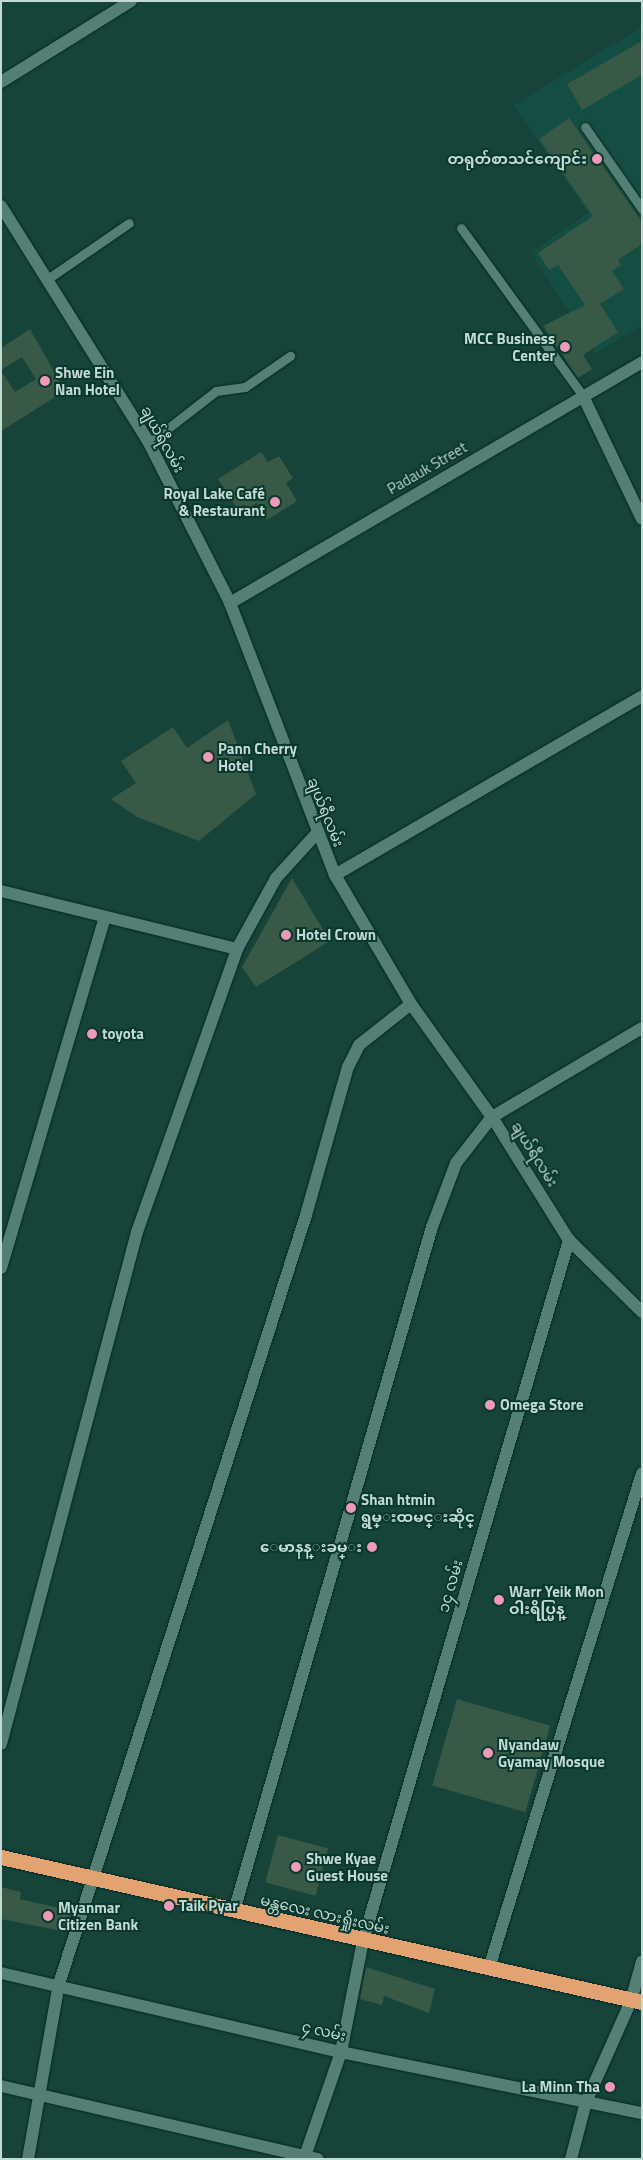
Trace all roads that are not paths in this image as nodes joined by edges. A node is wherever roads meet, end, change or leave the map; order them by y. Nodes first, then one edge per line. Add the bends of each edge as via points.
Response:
1 (131, 1) edge
2 (1, 82) edge
3 (585, 127) dead end
4 (1, 206) edge
5 (642, 210) edge
6 (129, 223) dead end
7 (461, 228) dead end
8 (49, 278) junction
9 (290, 356) dead end
10 (642, 362) edge
11 (583, 396) junction
12 (149, 444) junction
13 (642, 519) edge
14 (230, 603) junction
15 (642, 696) edge
16 (316, 834) junction
17 (335, 876) junction
18 (1, 891) edge
19 (105, 916) junction
20 (237, 949) junction
21 (411, 1004) junction
22 (642, 1028) edge
23 (492, 1117) junction
24 (569, 1240) junction
25 (1, 1268) edge
26 (642, 1312) edge
27 (642, 1473) edge
28 (1, 1744) edge
29 (1, 1857) edge
30 (94, 1876) junction
31 (234, 1911) junction
32 (363, 1941) junction
33 (642, 1961) edge
34 (489, 1968) junction
35 (1, 1973) edge
36 (59, 1984) junction
37 (636, 2001) edge
38 (341, 2052) junction
39 (1, 2086) edge
40 (42, 2095) junction
41 (586, 2102) junction
42 (642, 2114) edge
43 (304, 2158) edge
44 (28, 2159) edge
45 (318, 2159) edge
46 (571, 2159) edge

1 - 2 street
3 - 5 lane
4 - 8 street, ချယ်ရီလမ်း
6 - 8 lane
7 - 11 lane
8 - 12 street, ချယ်ရီလမ်း
9 - 12 lane via 245,387 216,390
10 - 11 street, Padauk Street
11 - 13 street
11 - 14 street, Padauk Street
12 - 14 street, ချယ်ရီလမ်း
14 - 16 street, ချယ်ရီလမ်း
15 - 17 street
16 - 17 street, ချယ်ရီလမ်း
16 - 20 street via 276,878
17 - 21 street, ချယ်ရီလမ်း
18 - 19 street
19 - 20 street
19 - 25 street
20 - 28 street via 137,1232
21 - 23 street, ချယ်ရီလမ်း
21 - 30 street via 359,1045 348,1067 306,1215
22 - 23 street
23 - 24 street, ချယ်ရီလမ်း
23 - 31 street via 456,1163 432,1227
24 - 26 street, ချယ်ရီလမ်း
24 - 32 street, ၁၄ လမ်း
27 - 34 street
29 - 30 highway, မန္တလေး လားရှိုးလမ်း
30 - 31 highway, မန္တလေး လားရှိုးလမ်း
30 - 36 street
31 - 32 highway, မန္တလေး လားရှိုးလမ်း
32 - 34 highway, မန္တလေး လားရှိုးလမ်း
32 - 38 street, ၁၄ လမ်း
33 - 37 street
34 - 37 highway, မန္တလေး လားရှိုးလမ်း
35 - 36 street, ၄ လမ်း
36 - 38 street, ၄ လမ်း
36 - 40 street
37 - 41 street
38 - 41 street, ၄ လမ်း
38 - 43 street, ၁၄ လမ်း
39 - 40 street
40 - 43 street
40 - 44 street
41 - 42 street, ၄ လမ်း
41 - 46 street
43 - 45 street

